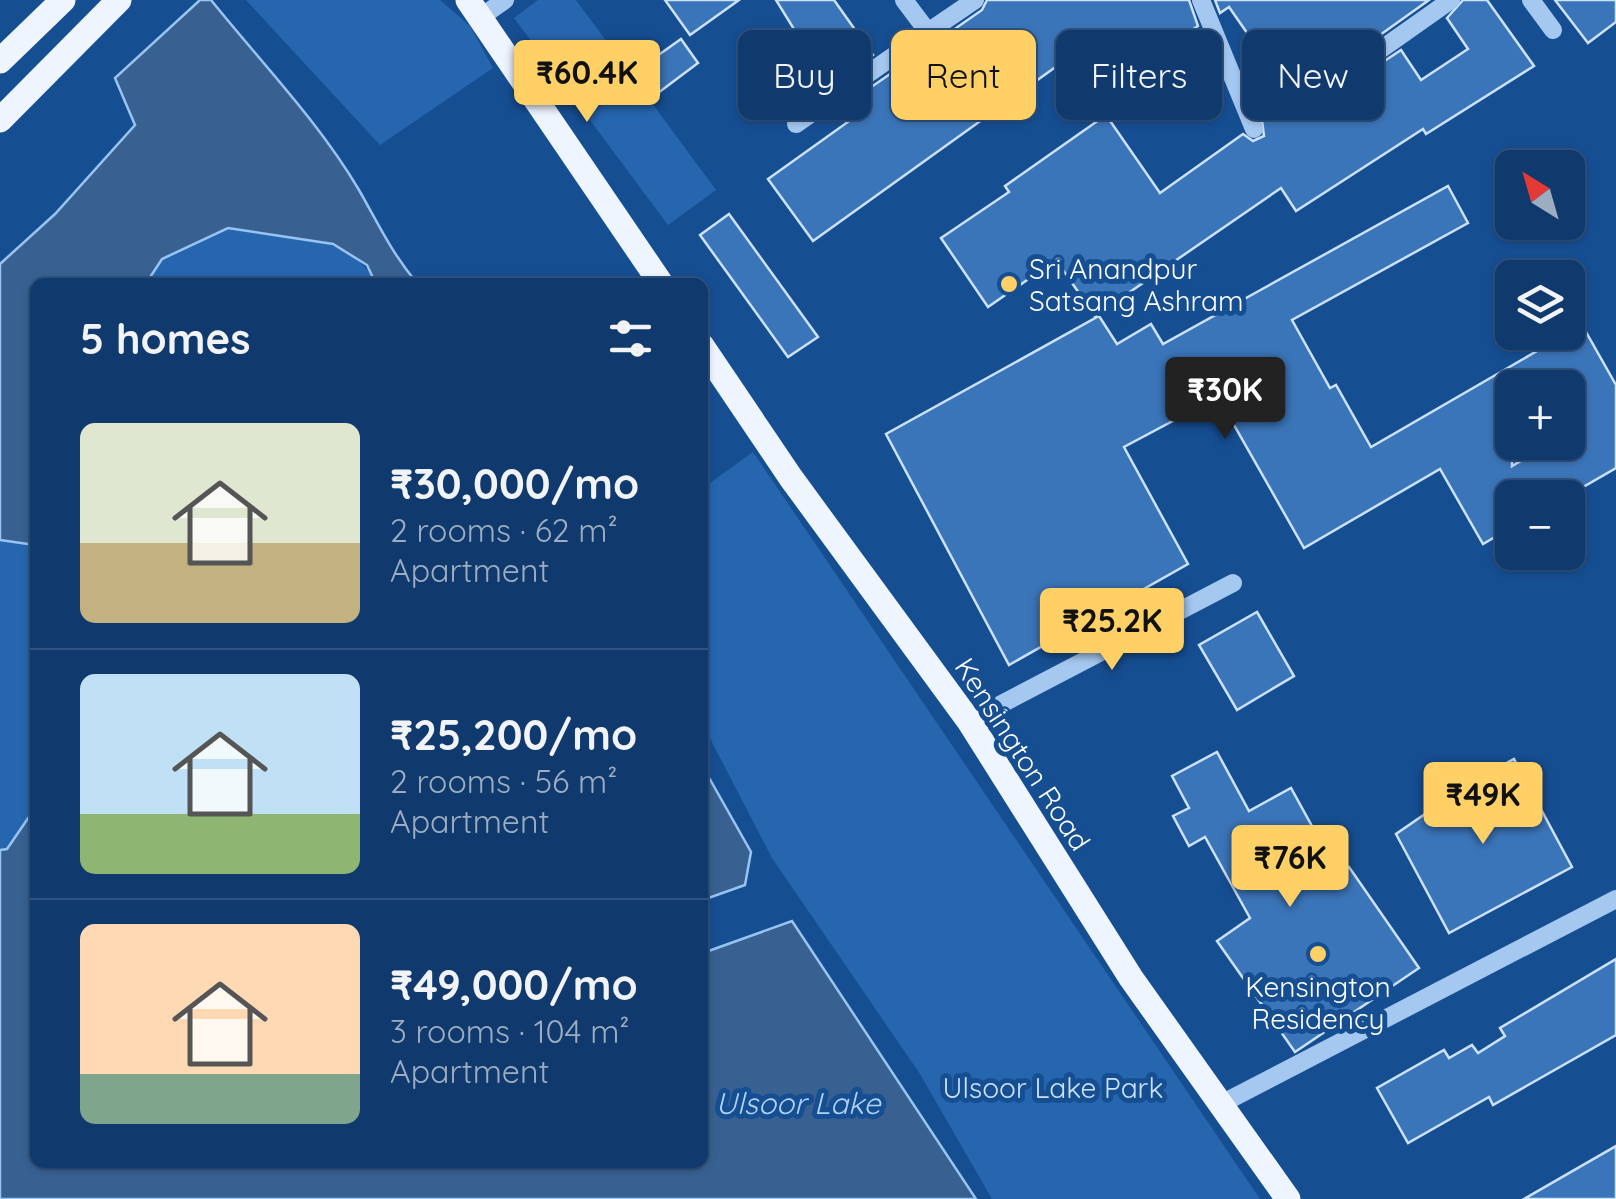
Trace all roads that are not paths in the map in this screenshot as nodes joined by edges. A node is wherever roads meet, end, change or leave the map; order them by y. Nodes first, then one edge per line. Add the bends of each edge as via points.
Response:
1 (63, 0) edge
2 (120, 0) edge
3 (505, 0) edge
4 (904, 0) edge
5 (974, 0) edge
6 (1201, 0) edge
7 (1451, 0) edge
8 (1531, 0) edge
9 (475, 9) edge
10 (926, 30) edge
11 (931, 30) edge
12 (1553, 30) dead end
13 (1384, 47) edge
14 (891, 58) edge
15 (0, 62) edge
16 (0, 120) edge
17 (796, 124) dead end
18 (1254, 128) dead end
19 (657, 278) edge
20 (708, 355) edge
21 (1233, 583) dead end
22 (970, 721) junction
23 (1616, 899) edge
24 (1220, 1104) junction
25 (1288, 1199) edge

1 - 15 main road
2 - 16 main road
3 - 9 street
4 - 10 street
5 - 11 street
6 - 18 street
7 - 13 street
8 - 12 street
9 - 19 main road
14 - 17 street
20 - 22 main road, Kensington Road
21 - 22 street
22 - 24 main road, Kensington Road via 1131,978
23 - 24 street
24 - 25 main road, Kensington Road

